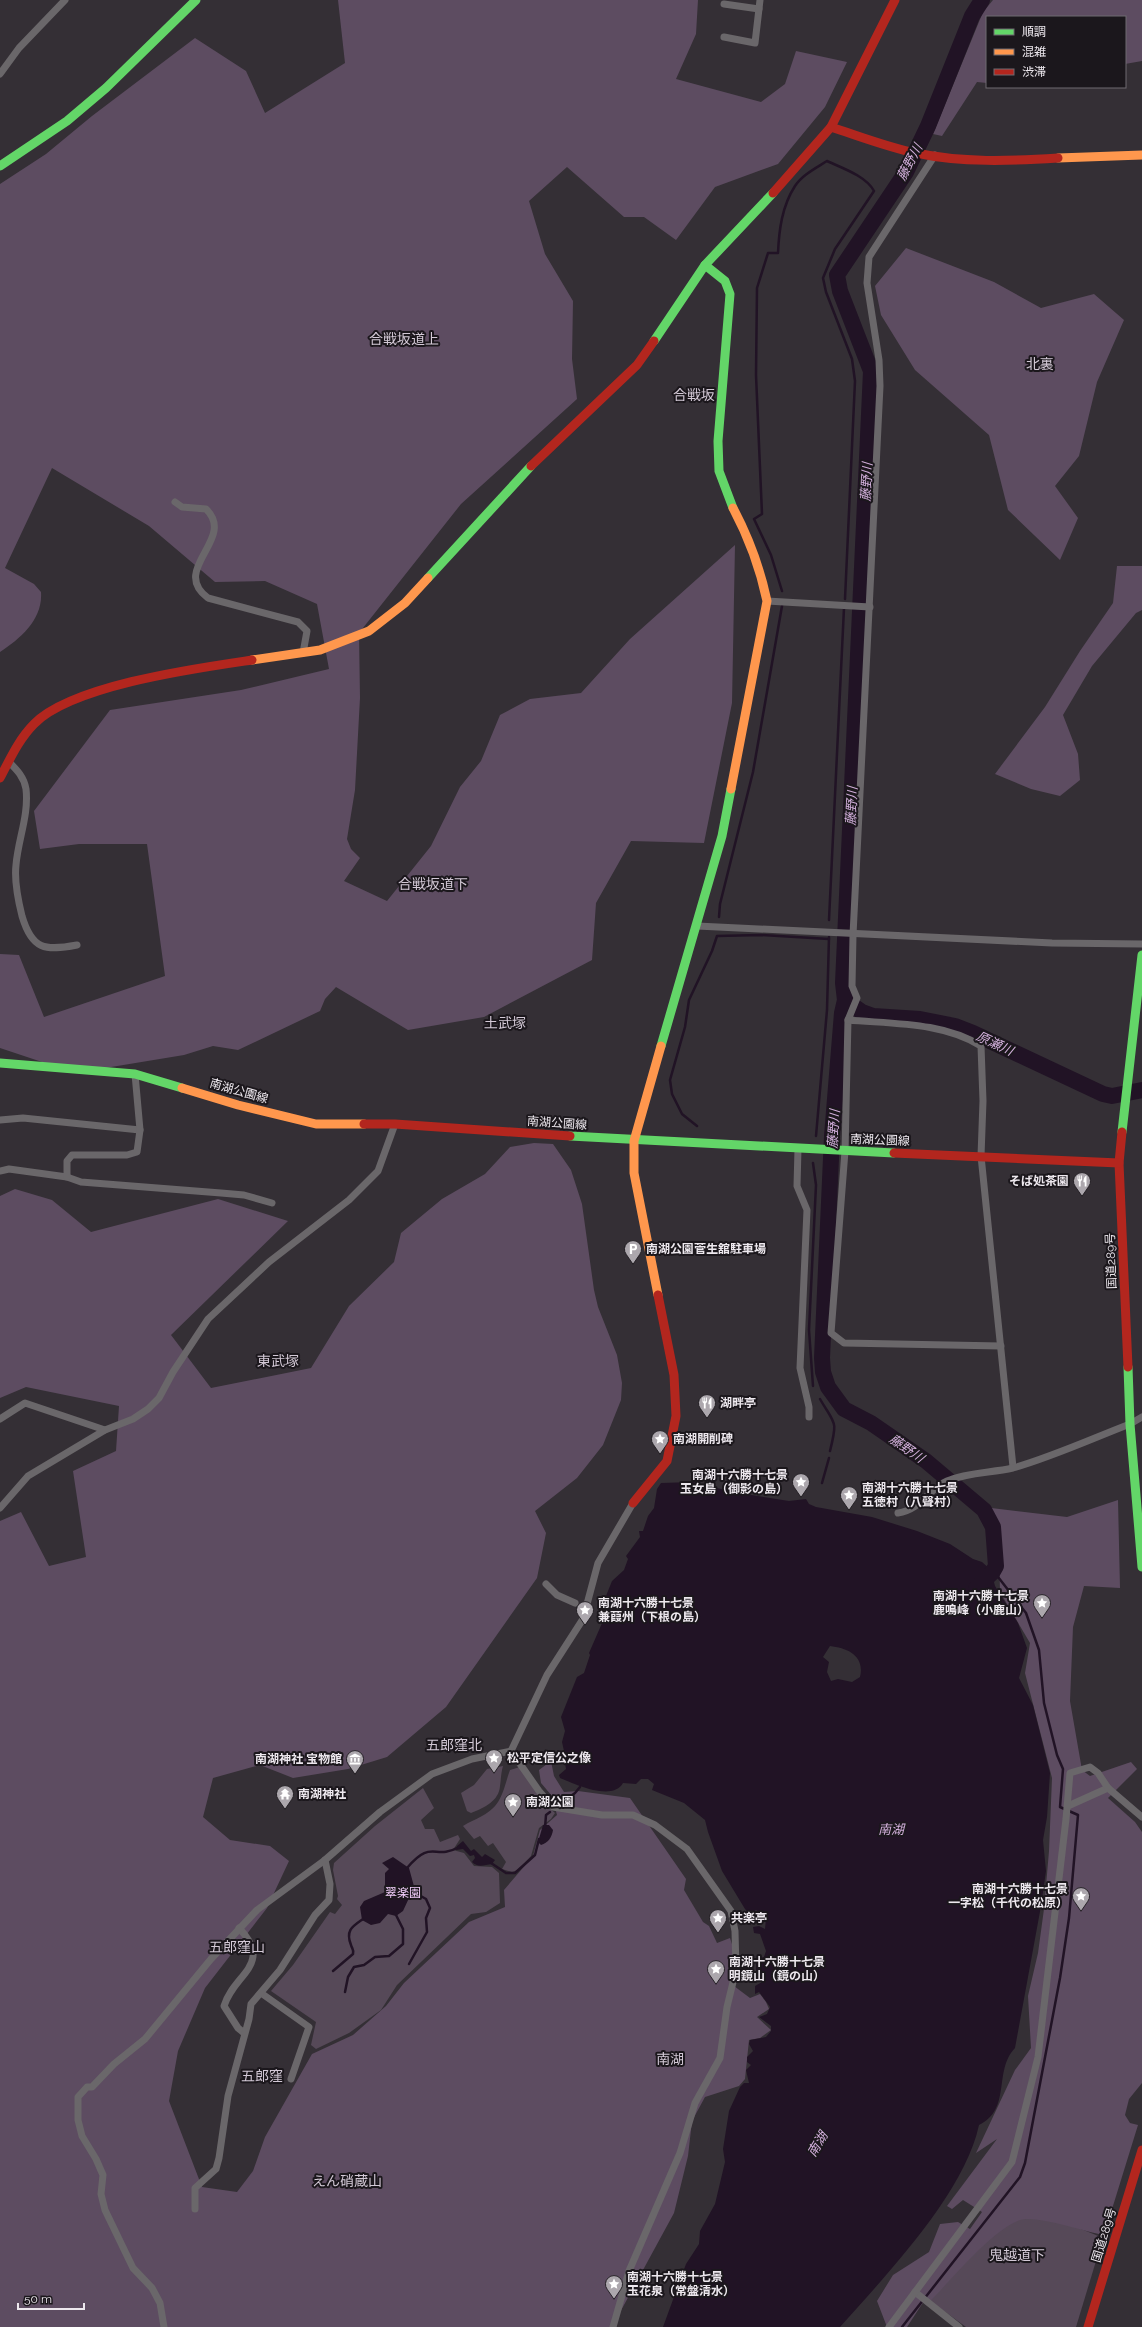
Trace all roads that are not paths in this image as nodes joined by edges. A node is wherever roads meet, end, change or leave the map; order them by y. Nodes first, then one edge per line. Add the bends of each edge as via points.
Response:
1 (65, 0) edge
2 (196, 0) edge
3 (760, 0) edge
4 (895, 0) edge
5 (724, 4) dead end
6 (759, 9) junction
7 (724, 37) dead end
8 (0, 74) edge
9 (831, 127) junction
10 (931, 155) junction
11 (1142, 155) edge
12 (0, 166) edge
13 (705, 265) junction
14 (175, 502) dead end
15 (767, 601) junction
16 (870, 607) junction
17 (303, 653) junction
18 (9, 762) junction
19 (0, 778) edge
20 (697, 926) junction
21 (853, 935) junction
22 (1142, 944) edge
23 (77, 945) dead end
24 (1142, 955) edge
25 (848, 1020) junction
26 (0, 1063) edge
27 (135, 1074) junction
28 (0, 1120) edge
29 (395, 1124) junction
30 (140, 1130) junction
31 (634, 1141) junction
32 (798, 1149) junction
33 (845, 1151) junction
34 (981, 1156) junction
35 (1119, 1163) junction
36 (0, 1171) edge
37 (67, 1177) junction
38 (272, 1203) dead end
39 (1001, 1346) junction
40 (808, 1417) dead end
41 (1142, 1417) edge
42 (0, 1419) edge
43 (1130, 1424) junction
44 (105, 1430) junction
45 (1013, 1468) junction
46 (633, 1503) joint
47 (0, 1508) edge
48 (898, 1513) dead end
49 (1142, 1567) edge
50 (546, 1584) dead end
51 (575, 1604) dead end
52 (511, 1751) junction
53 (1108, 1788) junction
54 (1068, 1806) junction
55 (1142, 1817) edge
56 (325, 1860) junction
57 (239, 1928) junction
58 (261, 1993) junction
59 (244, 2033) junction
60 (291, 2079) dead end
61 (1142, 2150) edge
62 (195, 2208) dead end
63 (920, 2296) junction
64 (164, 2327) edge
65 (614, 2327) edge
66 (888, 2327) edge
67 (959, 2327) edge
68 (1088, 2327) edge

1 - 8 street via 19,48
2 - 12 main road via 106,88 67,121
3 - 6 street
4 - 9 main road
5 - 6 street
6 - 7 street via 756,43
9 - 10 main road
9 - 13 main road via 811,152
10 - 11 main road via 983,160
10 - 16 street via 876,244 867,266 880,386
13 - 15 main road via 725,281 730,294 718,441 719,471 727,495 748,537 761,573
13 - 17 main road via 637,365 518,479 404,603 369,631 320,650
14 - 17 street via 182,506 206,509 214,518 215,526 210,543 196,570 194,580 199,591 208,598 298,622 307,631
15 - 16 street
15 - 20 main road via 722,836
16 - 21 street
17 - 18 main road via 206,667 108,688 78,698 46,714 34,724
18 - 19 main road
18 - 23 street via 19,772 26,790 26,806 16,865 16,885 26,928 33,942 38,945 54,949
20 - 21 street
20 - 31 main road
21 - 22 street
21 - 25 street via 852,986 857,1001 850,1010
24 - 35 main road, 国道289号
25 - 33 street
25 - 34 street via 945,1030 966,1036 981,1046
26 - 27 main road, 南湖公園線
27 - 29 main road, 南湖公園線 via 238,1105 316,1124
27 - 30 street
28 - 30 street via 23,1118
29 - 31 main road, 南湖公園線
29 - 44 street via 378,1171 349,1200 269,1262 208,1319 159,1398 148,1409 133,1419
30 - 37 street via 137,1152 127,1155 72,1155 67,1161
31 - 32 main road, 南湖公園線
31 - 46 main road via 634,1173 674,1375 676,1416 667,1461
32 - 33 main road, 南湖公園線
32 - 40 street via 797,1186 807,1210 800,1368 809,1407
33 - 34 main road, 南湖公園線
33 - 39 street via 831,1333 844,1343
34 - 35 main road, 南湖公園線
34 - 39 street
35 - 43 main road, 国道289号
36 - 37 street via 8,1169
37 - 38 street via 81,1182 221,1193
39 - 45 street
41 - 43 street
42 - 44 street via 25,1403
43 - 45 street
43 - 49 main road, 国道289号
44 - 47 street via 28,1476
45 - 48 street via 955,1478 945,1482 915,1508
46 - 52 street via 598,1563 583,1619 547,1675
50 - 51 street via 557,1595
52 - 56 street via 472,1759 432,1774 380,1812
52 - 65 street via 553,1807 602,1815 633,1816 655,1825 687,1849 731,1911 735,1930 736,1970 727,2007 720,2058 695,2103 680,2153 629,2271
53 - 54 street
53 - 54 street via 1098,1773 1090,1767 1070,1772
53 - 55 street
54 - 63 street via 1038,2057 1012,2162
56 - 57 street via 257,1910
56 - 58 street via 330,1884 329,1900 315,1915 280,1970
57 - 59 street via 249,1939 254,1950 253,1961 248,1971 228,1994 224,2006
57 - 64 street via 145,2039 78,2097 78,2120 82,2136 103,2175 101,2194 105,2210 133,2268 152,2288 160,2303
58 - 59 street via 251,2004
58 - 60 street via 309,2027
59 - 62 street via 236,2074 228,2096 216,2169 195,2188
61 - 68 main road, 国道289号
63 - 66 street
63 - 67 street

